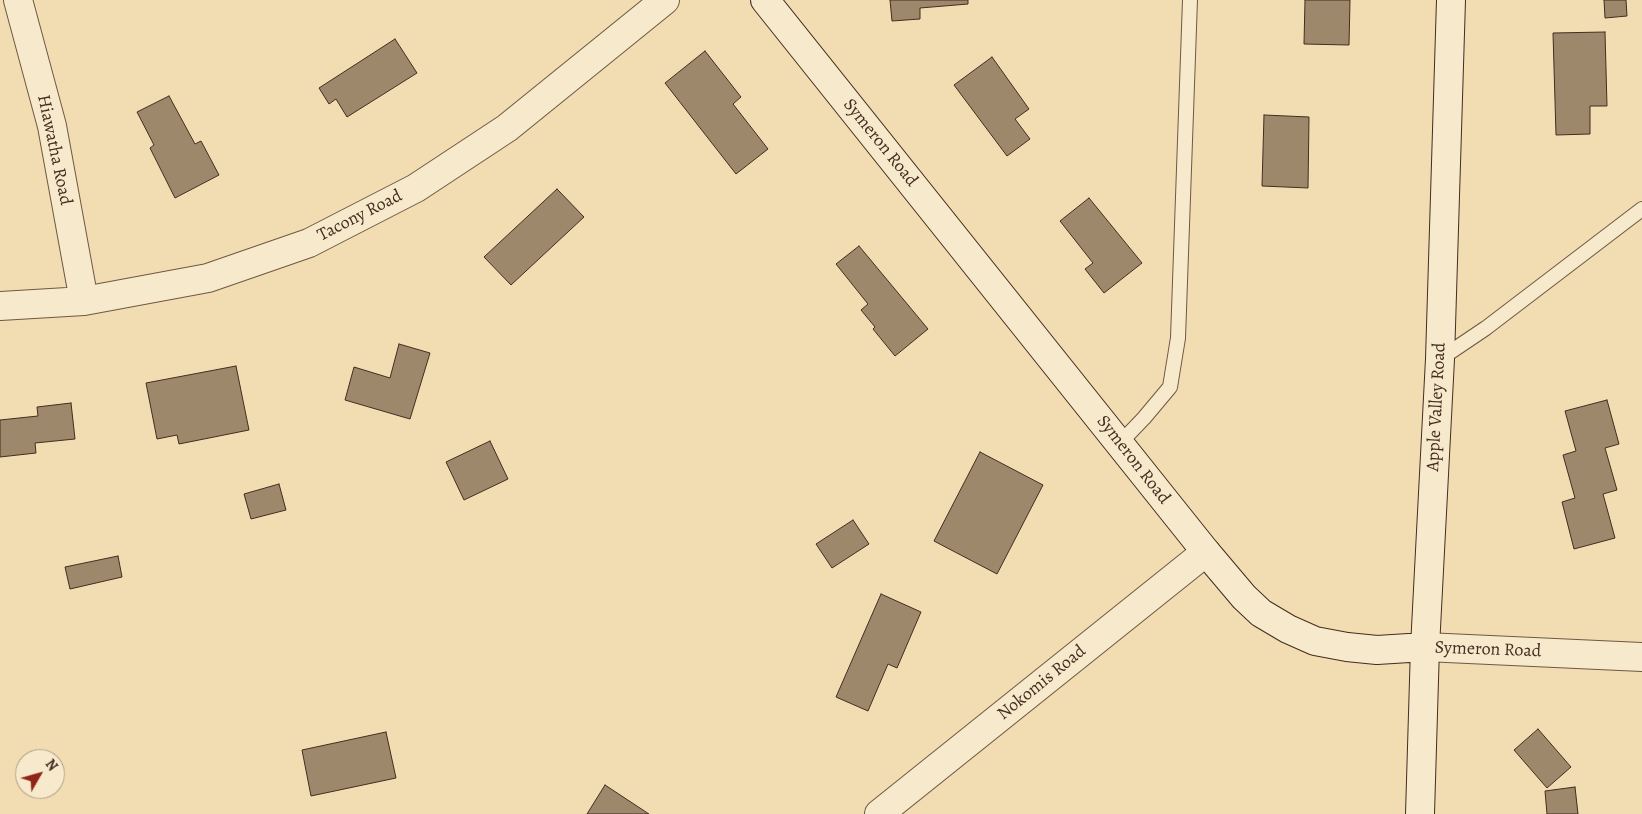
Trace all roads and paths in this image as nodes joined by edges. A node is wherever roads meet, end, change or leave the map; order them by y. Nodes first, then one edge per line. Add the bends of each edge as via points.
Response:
1 (18, 0) edge
2 (665, 0) edge
3 (765, 0) edge
4 (1190, 0) edge
5 (1451, 0) edge
6 (1642, 210) edge
7 (84, 301) junction
8 (0, 306) edge
9 (1440, 359) junction
10 (1120, 443) junction
11 (1206, 552) junction
12 (1426, 648) junction
13 (1642, 657) edge
14 (879, 814) edge
15 (1420, 814) edge

1 - 7 street, Hiawatha Road via 52,126
2 - 7 street, Tacony Road via 507,128 416,188 309,243 208,278
3 - 10 street, Symeron Road
4 - 10 lane via 1178,338 1170,387
5 - 9 street, Apple Valley Road
6 - 9 lane
7 - 8 street, Tacony Road
9 - 12 street, Apple Valley Road
10 - 11 street, Symeron Road
11 - 12 street, Symeron Road via 1261,613 1315,641 1376,650
11 - 14 street, Nokomis Road
12 - 13 street, Symeron Road
12 - 15 street, Apple Valley Road

